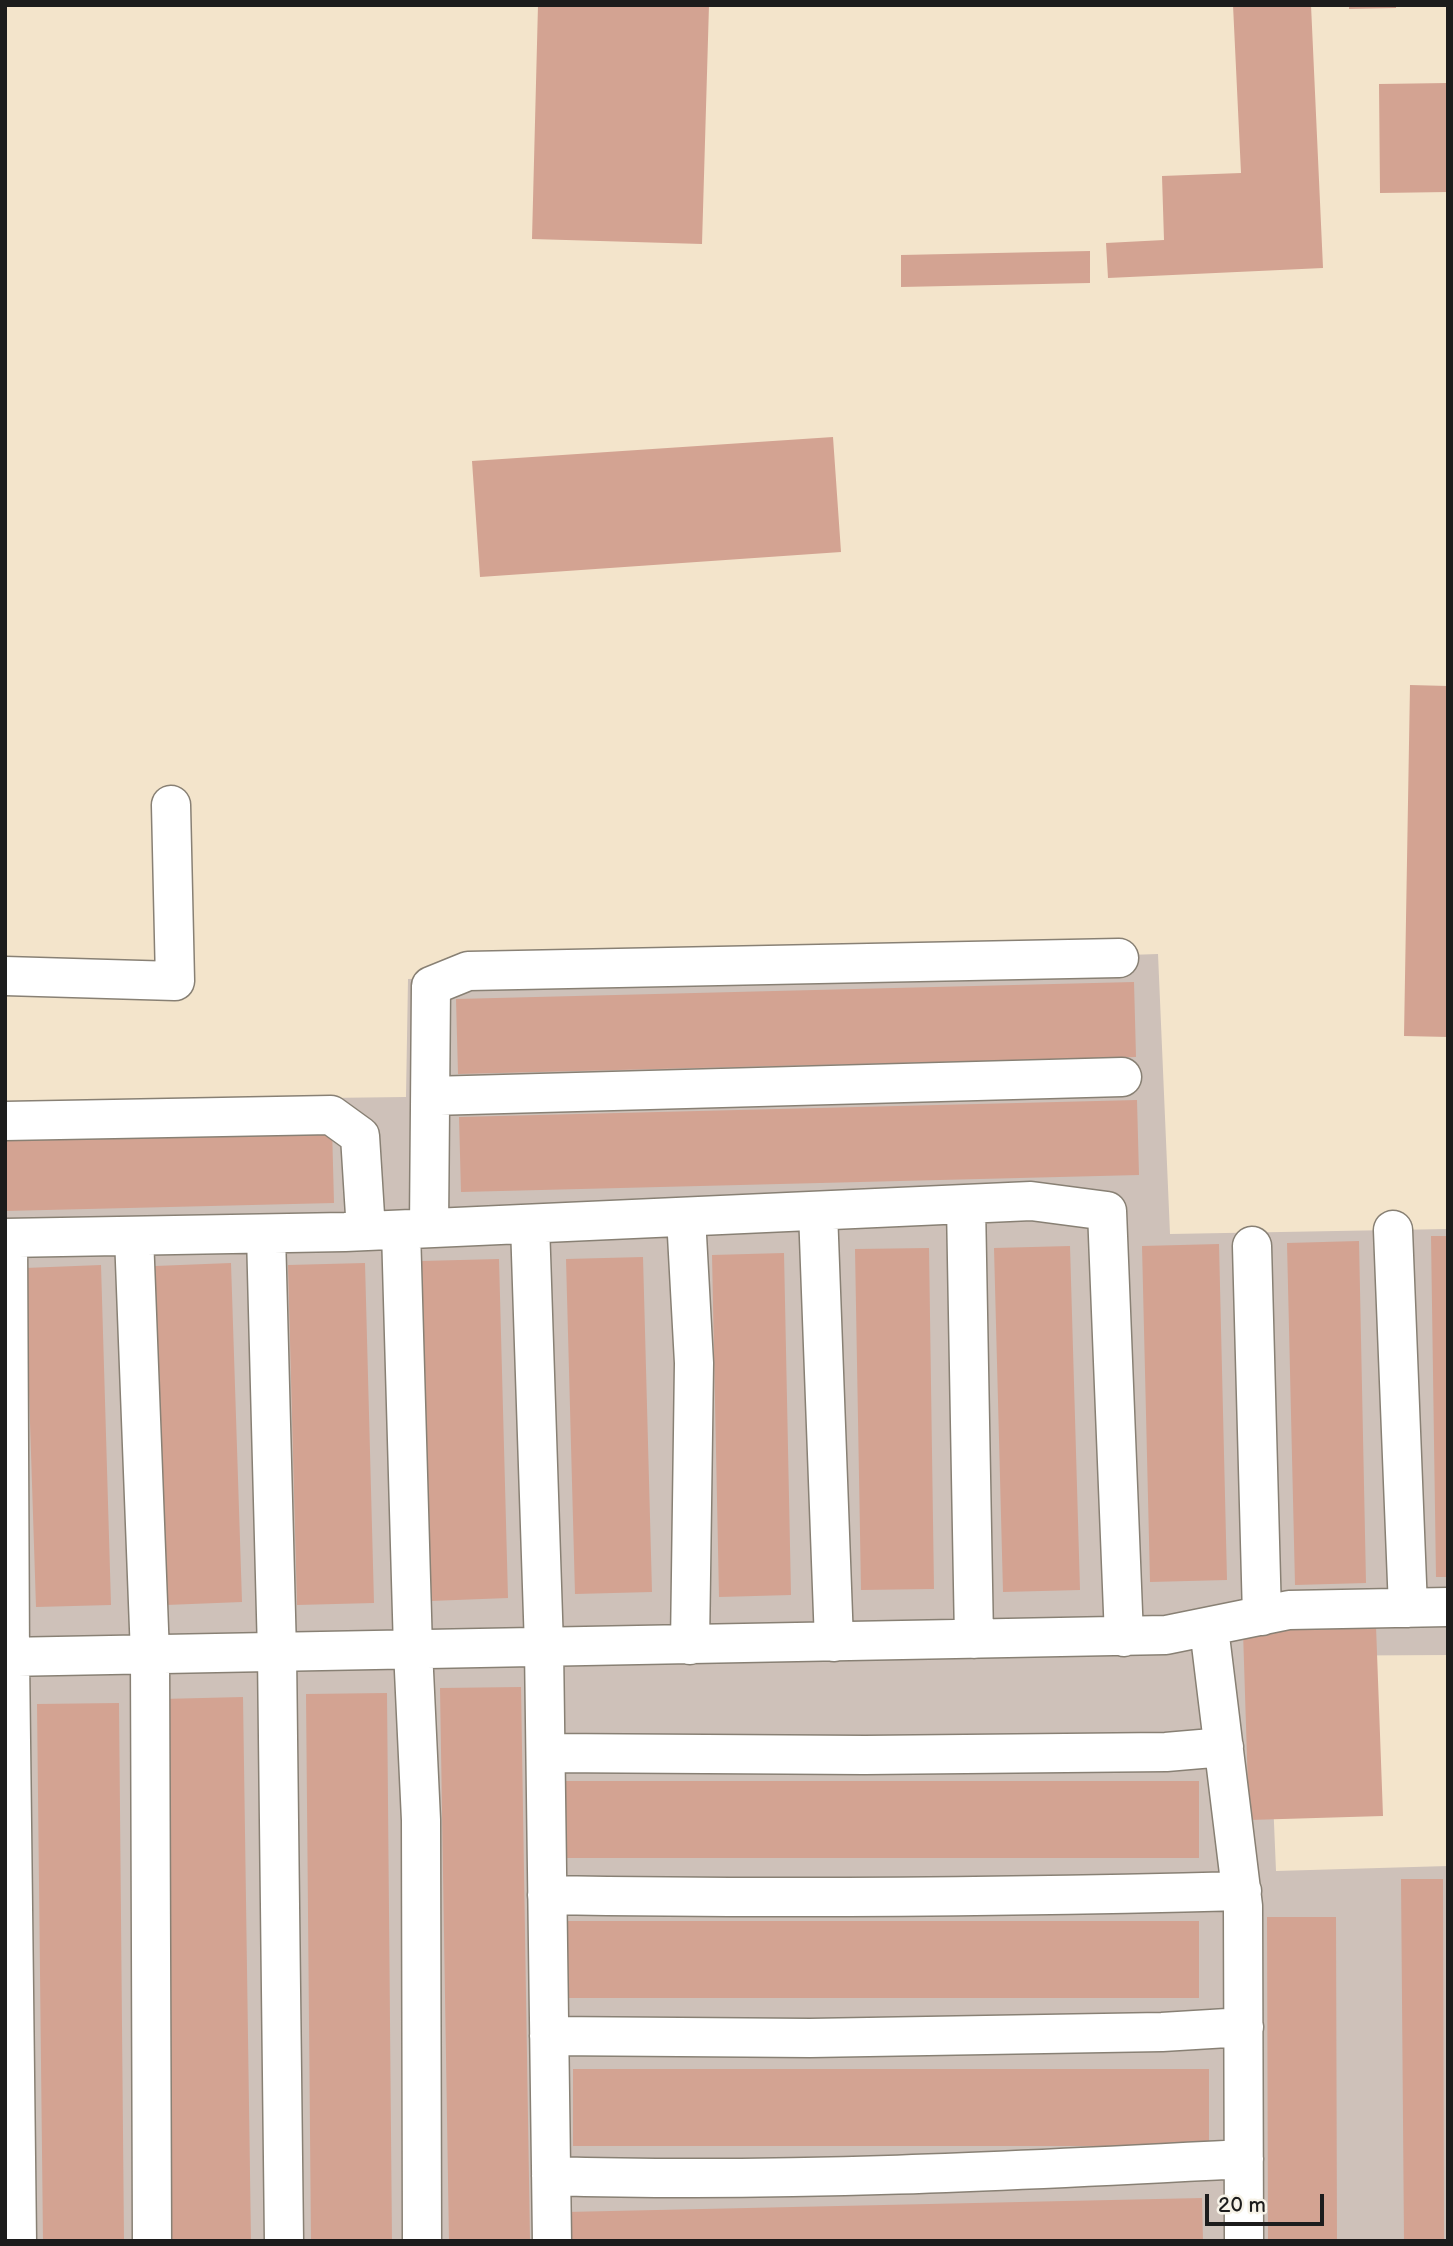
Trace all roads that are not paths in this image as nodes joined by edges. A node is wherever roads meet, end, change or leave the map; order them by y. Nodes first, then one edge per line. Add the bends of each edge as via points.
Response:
1 (171, 805) dead end
2 (1119, 957) dead end
3 (5, 976) edge
4 (1122, 1077) dead end
5 (431, 1096) junction
6 (5, 1121) edge
7 (966, 1205) junction
8 (818, 1211) junction
9 (686, 1217) junction
10 (530, 1224) junction
11 (399, 1230) junction
12 (1393, 1230) dead end
13 (266, 1234) junction
14 (134, 1236) junction
15 (6, 1238) edge
16 (1252, 1245) dead end
17 (1448, 1607) edge
18 (1408, 1608) junction
19 (1262, 1616) junction
20 (1209, 1628) junction
21 (1124, 1637) junction
22 (974, 1639) junction
23 (834, 1642) junction
24 (690, 1645) junction
25 (544, 1647) junction
26 (412, 1650) junction
27 (277, 1653) junction
28 (150, 1655) junction
29 (7, 1657) edge
30 (1224, 1747) junction
31 (546, 1752) junction
32 (1242, 1891) junction
33 (547, 1895) junction
34 (1244, 2027) junction
35 (549, 2036) junction
36 (1244, 2159) junction
37 (551, 2176) junction
38 (17, 2241) edge
39 (152, 2241) edge
40 (284, 2241) edge
41 (422, 2241) edge
42 (552, 2241) edge
43 (1244, 2241) edge

1 - 3 lane via 175,981
2 - 5 lane via 468,971 431,986
4 - 5 lane
5 - 11 lane
6 - 11 lane via 331,1115 360,1136
7 - 8 lane
7 - 21 lane via 1031,1202 1107,1211
7 - 22 lane
8 - 9 lane
8 - 23 lane
9 - 10 lane
9 - 24 lane via 694,1363
10 - 11 lane
10 - 25 lane
11 - 13 lane
11 - 26 lane
12 - 18 lane
13 - 14 lane
13 - 27 lane
14 - 15 lane
14 - 28 lane
15 - 29 lane
16 - 19 lane
17 - 18 lane
18 - 19 lane via 1289,1611
19 - 20 lane
20 - 21 lane
20 - 30 lane
21 - 22 lane
22 - 23 lane
23 - 24 lane
24 - 25 lane
25 - 26 lane
25 - 31 lane
26 - 27 lane
26 - 41 lane via 421,1820
27 - 28 lane
27 - 40 lane
28 - 29 lane
28 - 39 lane
29 - 38 lane
30 - 31 lane via 1166,1752 865,1755
30 - 32 lane
31 - 33 lane
32 - 33 lane via 714,1898
32 - 34 lane
33 - 35 lane
34 - 35 lane via 823,2038
34 - 36 lane
35 - 37 lane
36 - 37 lane via 705,2178
36 - 43 lane
37 - 42 lane

